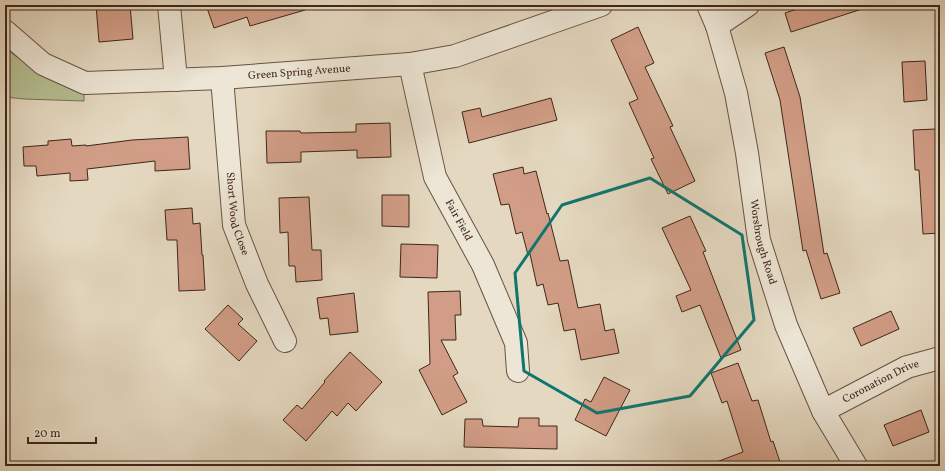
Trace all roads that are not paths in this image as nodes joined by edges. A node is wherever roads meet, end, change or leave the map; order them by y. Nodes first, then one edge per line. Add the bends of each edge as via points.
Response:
1 (169, 5) edge
2 (601, 5) edge
3 (708, 5) edge
4 (748, 5) edge
5 (717, 26) junction
6 (5, 31) edge
7 (410, 64) junction
8 (222, 78) junction
9 (176, 80) junction
10 (285, 341) dead end
11 (940, 358) edge
12 (518, 371) dead end
13 (823, 411) junction
14 (856, 466) edge

1 - 9 street
2 - 7 street, Green Spring Avenue via 455,56
3 - 5 street, Worsbrough Road
4 - 5 street
5 - 13 street, Worsbrough Road via 737,101 759,240 786,326
6 - 9 street, Green Spring Avenue via 43,64 85,83
7 - 8 street, Green Spring Avenue
7 - 12 street, Fair Field via 434,177 483,265 516,343
8 - 9 street, Green Spring Avenue
8 - 10 street, Short Wood Close via 234,225 257,284
11 - 13 street, Coronation Drive via 907,367
13 - 14 street, Worsbrough Road

